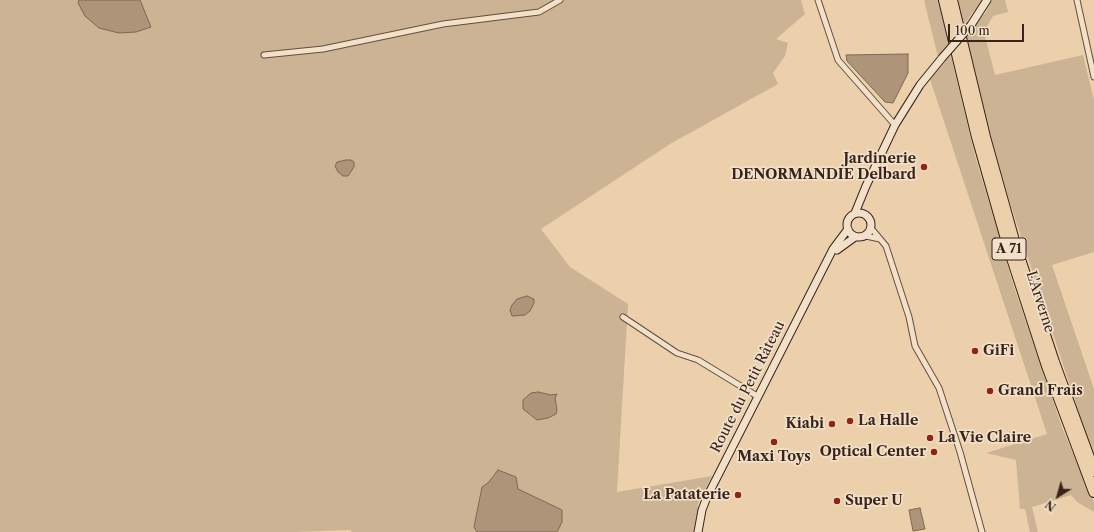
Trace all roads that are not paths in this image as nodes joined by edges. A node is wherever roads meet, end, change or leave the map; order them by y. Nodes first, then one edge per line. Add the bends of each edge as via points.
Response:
1 (560, 0) edge
2 (818, 0) edge
3 (944, 0) edge
4 (952, 0) edge
5 (987, 0) edge
6 (1077, 0) edge
7 (264, 55) dead end
8 (1094, 77) edge
9 (896, 125) junction
10 (866, 186) junction
11 (855, 213) junction
12 (868, 216) junction
13 (872, 228) junction
14 (848, 229) junction
15 (866, 236) junction
16 (855, 237) junction
17 (880, 239) junction
18 (830, 257) junction
19 (623, 317) dead end
20 (758, 396) junction
21 (1094, 471) edge
22 (1094, 492) edge
23 (698, 532) edge
24 (982, 532) edge

1 - 7 street via 539,12 443,24 323,49
2 - 9 street via 838,60
3 - 22 highway, L'Arverne / A 71 via 977,137 1008,246 1047,366
4 - 21 highway, L'Arverne / A 71 via 985,137 1015,244
5 - 9 street, bridge via 971,25 920,85
6 - 8 street
9 - 10 street
10 - 11 street
10 - 12 street via 864,203
11 - 12 street
11 - 14 street via 849,218
12 - 13 street
13 - 15 street
13 - 17 street
14 - 16 street
14 - 18 street, Route du Petit Râteau
15 - 16 street
15 - 17 street
16 - 18 street, Route du Petit Râteau
17 - 24 street via 889,254 909,317 915,346 939,388
18 - 20 street, Route du Petit Râteau
19 - 20 street via 677,353 698,360
20 - 23 street, Route du Petit Râteau via 707,497

